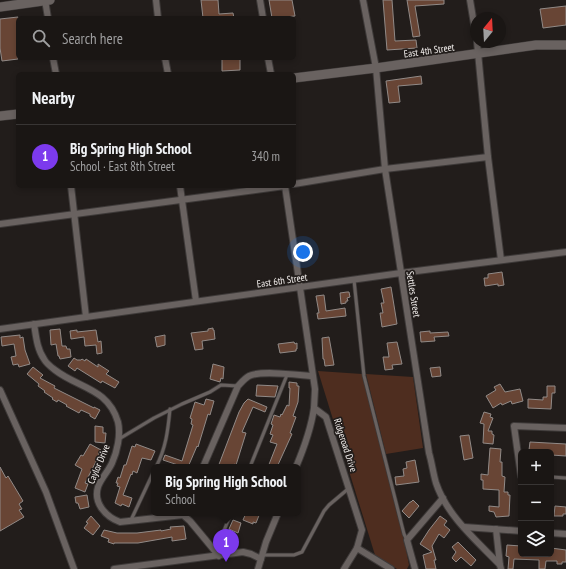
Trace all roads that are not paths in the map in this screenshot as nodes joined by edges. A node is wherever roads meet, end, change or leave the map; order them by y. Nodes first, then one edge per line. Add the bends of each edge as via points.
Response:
1 (46, 0) edge
2 (156, 0) edge
3 (260, 0) edge
4 (363, 0) edge
5 (470, 0) edge
6 (0, 7) edge
7 (472, 12) edge
8 (48, 16) edge
9 (158, 16) edge
10 (263, 16) edge
11 (566, 45) edge
12 (478, 48) edge
13 (479, 54) junction
14 (53, 60) edge
15 (165, 60) edge
16 (268, 60) edge
17 (376, 68) junction
18 (56, 72) edge
19 (168, 72) edge
20 (271, 72) edge
21 (296, 78) edge
22 (16, 114) edge
23 (0, 116) edge
24 (488, 157) junction
25 (385, 169) junction
26 (296, 184) edge
27 (71, 188) edge
28 (180, 188) edge
29 (270, 188) edge
30 (285, 188) edge
31 (181, 200) junction
32 (75, 214) junction
33 (0, 224) edge
34 (566, 252) edge
35 (501, 260) junction
36 (401, 273) junction
37 (354, 280) junction
38 (299, 288) junction
39 (196, 301) junction
40 (86, 317) junction
41 (34, 324) junction
42 (0, 329) edge
43 (287, 374) junction
44 (312, 376) junction
45 (238, 386) junction
46 (0, 390) edge
47 (314, 408) junction
48 (170, 409) junction
49 (566, 428) edge
50 (118, 440) junction
51 (518, 455) edge
52 (158, 464) edge
53 (204, 464) edge
54 (251, 464) edge
55 (297, 464) edge
56 (554, 477) edge
57 (151, 478) edge
58 (566, 478) edge
59 (349, 488) junction
60 (443, 498) junction
61 (168, 516) edge
62 (185, 516) edge
63 (230, 516) edge
64 (277, 516) edge
65 (131, 521) junction
66 (464, 527) junction
67 (496, 529) junction
68 (518, 531) edge
69 (554, 533) edge
70 (566, 534) edge
71 (407, 540) junction
72 (357, 548) junction
73 (217, 553) junction
74 (262, 557) junction
75 (501, 567) edge
76 (388, 568) edge
77 (74, 569) edge
78 (114, 569) edge
79 (258, 569) edge
80 (344, 569) edge
81 (415, 569) edge

1 - 6 main road
1 - 8 street
2 - 9 street
3 - 10 street
4 - 17 street, Settles Street
5 - 7 street
11 - 13 main road, East 4th Street via 536,45
12 - 13 street
13 - 17 main road, East 4th Street
13 - 24 street
14 - 18 street
15 - 19 street
16 - 20 street
17 - 21 main road, East 4th Street
17 - 25 street, Settles Street
22 - 23 main road
24 - 25 street
24 - 35 street
25 - 26 street
25 - 36 street, Settles Street
27 - 32 street
28 - 31 street
29 - 31 street
30 - 38 street
31 - 32 street
31 - 39 street
32 - 33 street
32 - 40 street
34 - 35 street, East 6th Street
35 - 36 street, East 6th Street
36 - 37 street, East 6th Street
36 - 60 street, Settles Street via 429,453
37 - 38 street, East 6th Street
37 - 71 lane via 364,376
38 - 39 street, East 6th Street
38 - 44 street
39 - 40 street, East 6th Street
40 - 41 street, East 6th Street
41 - 42 street, East 6th Street
41 - 50 street, Caylor Drive via 38,349 44,360 62,375 105,398 111,406 118,424
43 - 44 street
43 - 45 street via 249,375
43 - 54 lane
44 - 47 street via 315,389
45 - 48 lane via 221,385
45 - 53 street
46 - 77 street via 46,492
47 - 55 street via 306,443
47 - 59 street, Ridgeroad Drive via 326,417
48 - 50 lane
48 - 52 lane via 166,442
49 - 51 street via 514,426
50 - 65 street, Caylor Drive via 112,463 98,488 97,495 99,505 110,518 120,522
56 - 58 lane
57 - 65 lane
59 - 72 street, Ridgeroad Drive via 362,530
59 - 74 lane via 324,511 302,552
60 - 66 street, Settles Street
60 - 71 street
61 - 65 street, Caylor Drive
62 - 73 street, Caylor Drive
63 - 73 lane
64 - 74 street
66 - 67 street
66 - 75 street, Settles Street
67 - 68 street
67 - 75 street
69 - 70 street
71 - 81 street
72 - 76 street
72 - 80 street, Ridgeroad Drive
73 - 74 street via 243,552
73 - 78 street
74 - 79 street

